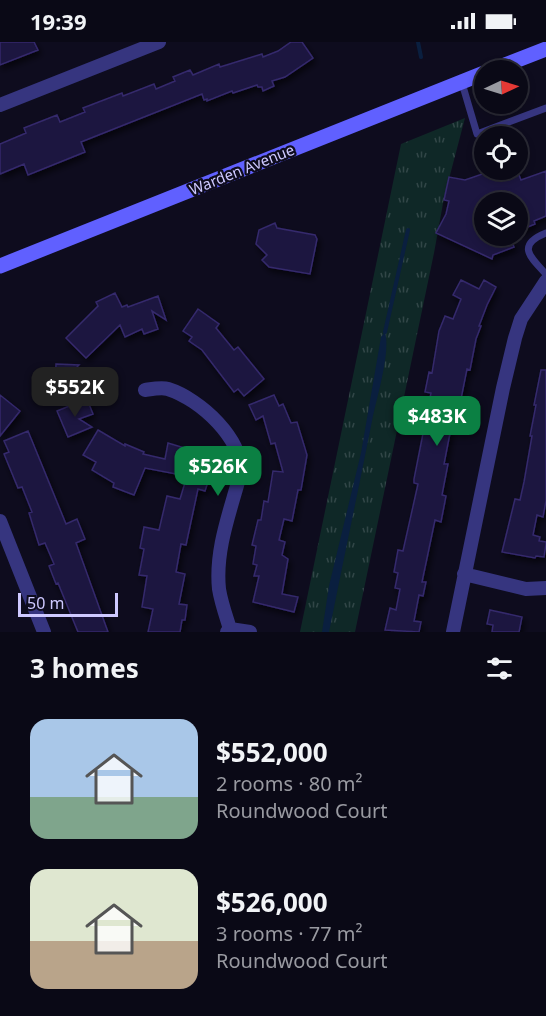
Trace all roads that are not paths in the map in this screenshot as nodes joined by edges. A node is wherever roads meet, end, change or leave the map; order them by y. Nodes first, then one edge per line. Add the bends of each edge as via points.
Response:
1 (159, 42) edge
2 (546, 49) edge
3 (518, 60) edge
4 (474, 78) edge
5 (462, 83) junction
6 (0, 105) edge
7 (546, 108) edge
8 (546, 233) edge
9 (0, 266) edge
10 (546, 274) edge
11 (546, 281) edge
12 (145, 390) dead end
13 (0, 521) edge
14 (464, 574) junction
15 (546, 588) edge
16 (229, 631) edge
17 (44, 632) edge
18 (250, 632) edge
19 (453, 632) edge

1 - 6 street
2 - 3 main road
4 - 5 main road, Warden Avenue
5 - 7 lane via 477,135
5 - 9 main road, Warden Avenue
8 - 10 lane via 534,238 528,253
11 - 14 street via 521,319 515,338
12 - 16 street via 167,388 191,399 219,422 239,455 240,475 218,571
13 - 17 street
14 - 15 street via 526,589
14 - 19 street
16 - 18 street

